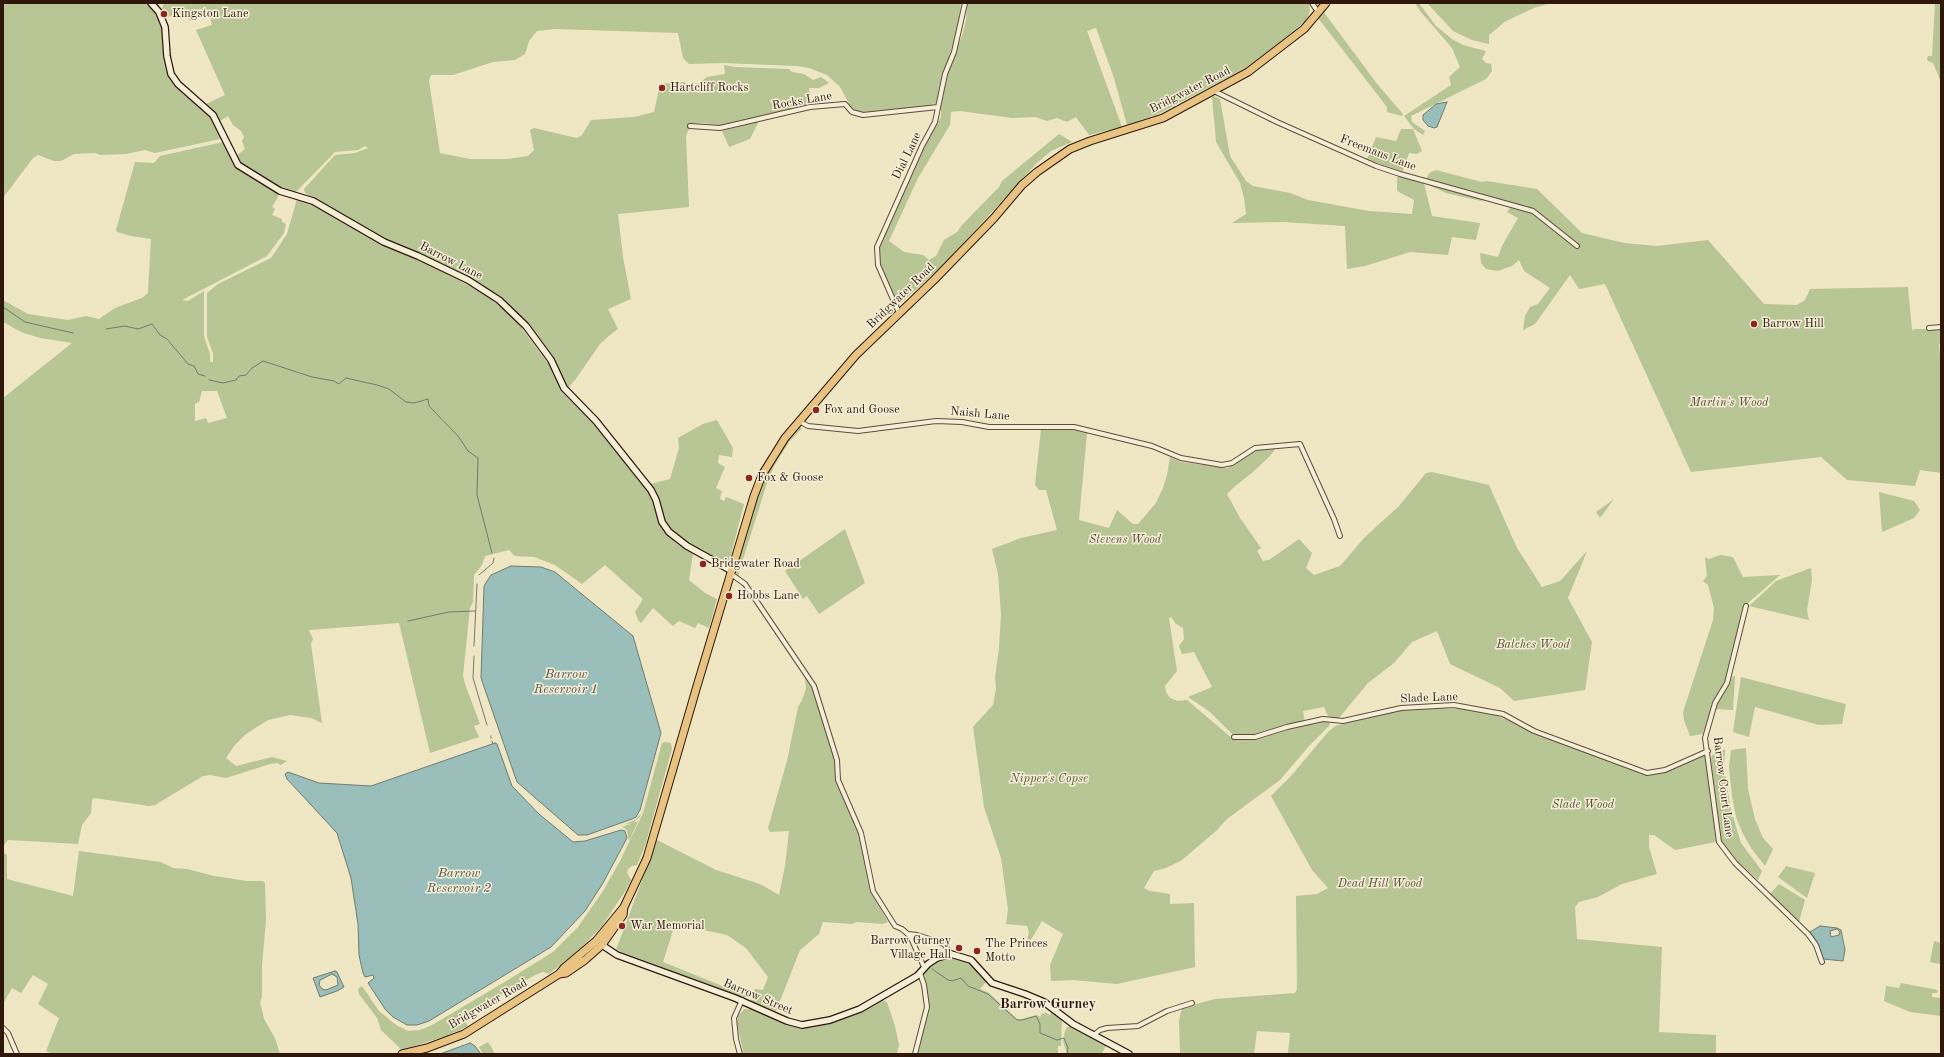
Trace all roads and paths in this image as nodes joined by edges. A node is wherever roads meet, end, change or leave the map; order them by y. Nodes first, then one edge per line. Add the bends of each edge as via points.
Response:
1 (965, 3) edge
2 (1312, 3) edge
3 (1326, 3) edge
4 (154, 4) edge
5 (1319, 13) junction
6 (1214, 91) junction
7 (938, 107) junction
8 (690, 126) dead end
9 (1577, 246) dead end
10 (899, 313) junction
11 (1941, 327) edge
12 (1929, 328) dead end
13 (799, 420) junction
14 (1340, 536) dead end
15 (731, 572) junction
16 (1746, 606) dead end
17 (1234, 737) dead end
18 (1708, 751) junction
19 (621, 910) junction
20 (908, 934) junction
21 (601, 936) junction
22 (602, 945) junction
23 (585, 952) junction
24 (951, 954) junction
25 (1822, 962) dead end
26 (924, 967) junction
27 (920, 973) junction
28 (559, 974) junction
29 (742, 1000) junction
30 (1192, 1003) dead end
31 (3, 1028) edge
32 (1095, 1034) junction
33 (17, 1054) edge
34 (402, 1054) edge
35 (740, 1054) edge
36 (916, 1054) edge
37 (1130, 1054) edge

1 - 7 street, Dial Lane via 954,52 944,74
2 - 5 street
3 - 5 highway, Bridgwater Road
4 - 15 main road, Barrow Lane via 165,27 171,74 178,84 214,115 238,165 280,191 313,200 384,242 468,280 499,300 526,326 551,360 564,388 596,421 651,490 662,522 669,532 687,546
5 - 6 highway, Bridgwater Road via 1285,45 1248,72
6 - 9 street, Freemans Lane via 1376,166 1534,211
6 - 10 highway, Bridgwater Road via 1163,118 1090,141 1052,160 1022,185 972,240
7 - 8 street, Rocks Lane via 863,114 852,112 845,104 810,107 720,128
7 - 10 street, Dial Lane via 935,122 878,247 878,265
10 - 13 highway, Bridgwater Road via 856,355
11 - 12 street
13 - 14 street, Naish Lane via 808,426 858,431 936,421 989,427 1074,427 1152,446 1181,458 1227,465 1255,448 1300,444
13 - 15 highway, Bridgwater Road via 777,449 762,476
15 - 19 highway, Bridgwater Road via 647,858
15 - 20 street via 745,584 814,686 837,760 838,780 861,833 873,891 895,926
16 - 18 street, Barrow Court Lane via 1727,683 1715,702 1705,738
17 - 18 street, Slade Lane via 1255,737 1323,719 1336,722 1401,708 1454,705 1503,714 1534,731 1648,773 1665,770
18 - 25 street, Barrow Court Lane via 1719,842 1735,864 1808,934 1816,945
19 - 21 highway, Bridgwater Road
19 - 22 highway, Bridgwater Road via 623,915
19 - 23 highway
20 - 24 street via 944,944
20 - 26 street
21 - 22 highway
21 - 23 highway, Bridgwater Road
22 - 23 highway via 596,944
22 - 28 highway, Bridgwater Road via 566,973
22 - 29 main road, Barrow Street via 617,955
23 - 28 highway, Bridgwater Road
24 - 26 main road, Barrow Street via 941,956
24 - 32 main road via 971,960 992,983 1044,1002 1073,1024
26 - 27 main road, Barrow Street
27 - 29 main road, Barrow Street via 867,1006 816,1024 796,1024
27 - 36 street via 927,1007
28 - 34 highway, Bridgwater Road via 464,1034
29 - 35 street via 734,1018
30 - 32 street via 1167,1011 1138,1026 1107,1028
31 - 33 street via 8,1033
32 - 37 main road

